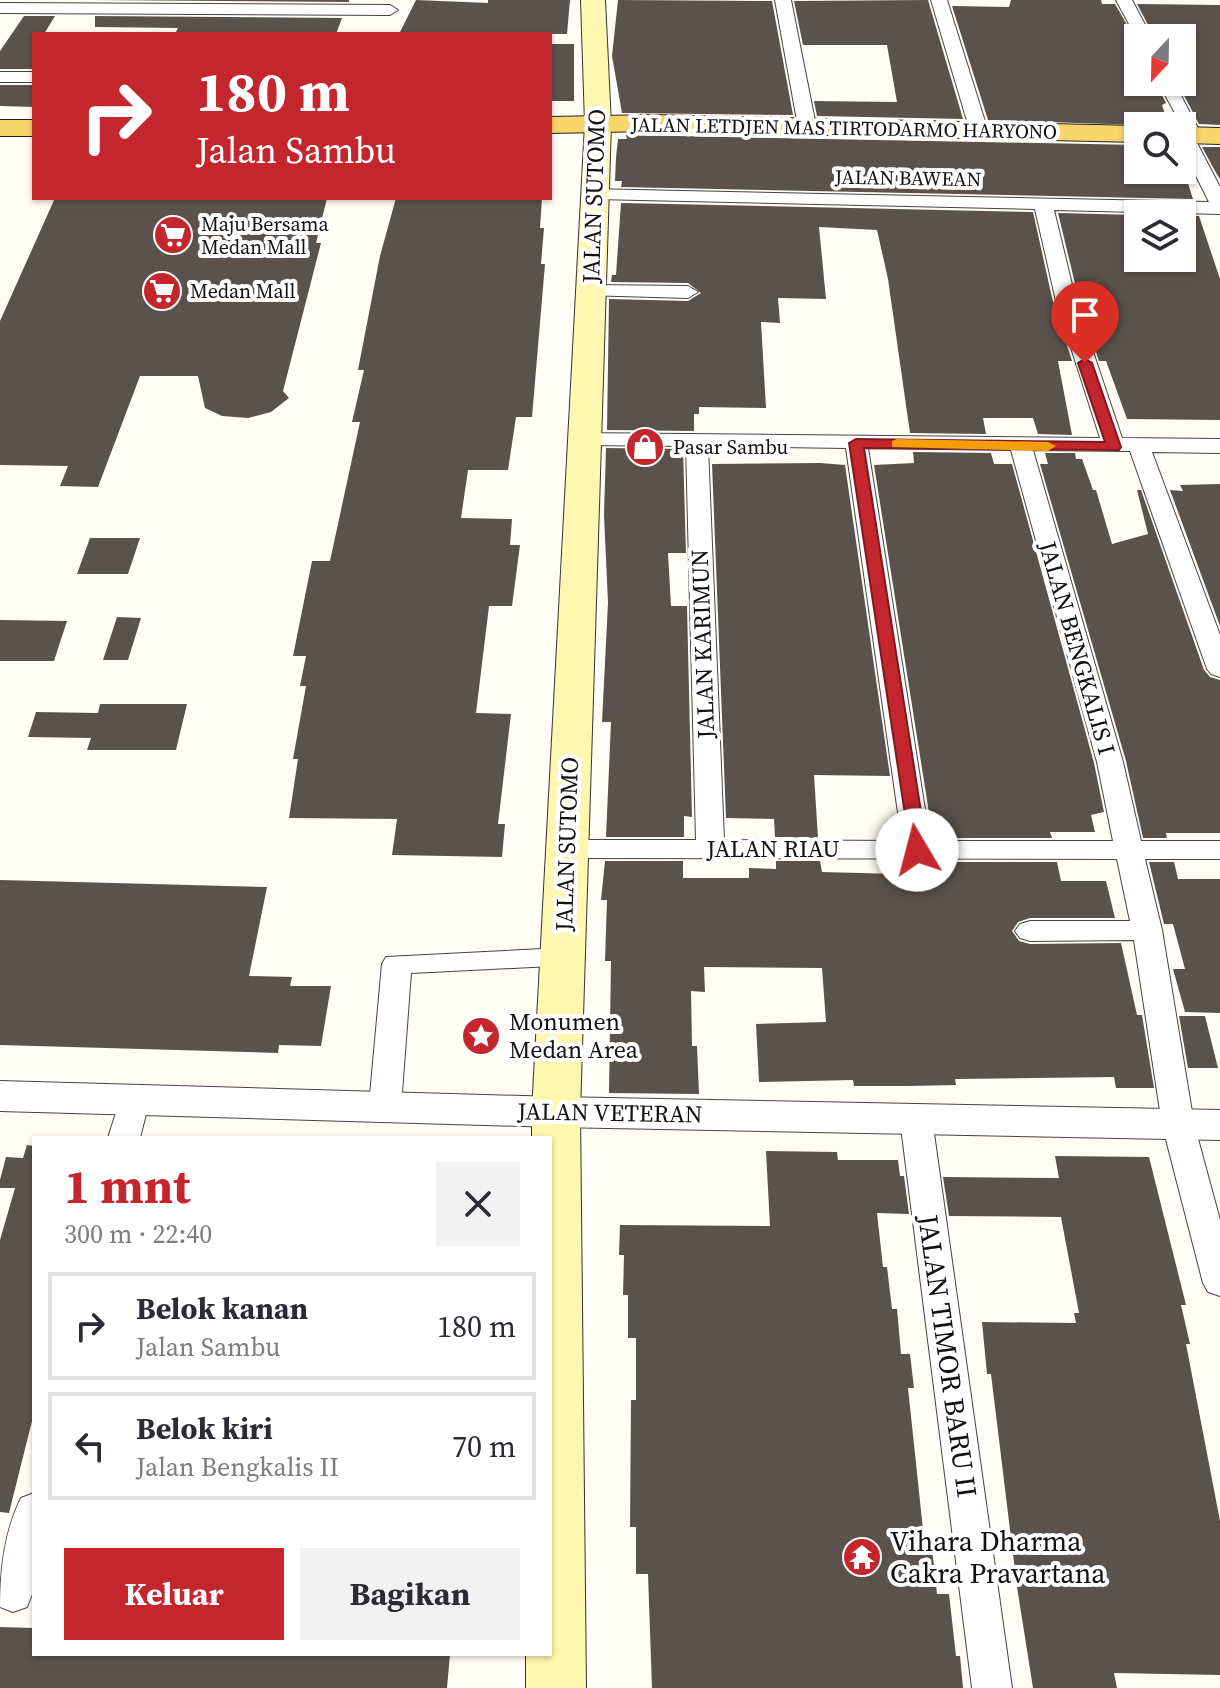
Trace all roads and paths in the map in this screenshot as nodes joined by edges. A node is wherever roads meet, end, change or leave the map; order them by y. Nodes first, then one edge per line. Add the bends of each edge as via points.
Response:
1 (593, 0) edge
2 (783, 0) edge
3 (939, 0) edge
4 (1124, 0) edge
5 (243, 4) edge
6 (0, 8) edge
7 (390, 11) edge
8 (1137, 24) edge
9 (0, 77) edge
10 (32, 77) edge
11 (598, 124) junction
12 (552, 125) edge
13 (807, 126) junction
14 (0, 128) edge
15 (32, 128) edge
16 (979, 131) junction
17 (1124, 134) edge
18 (1196, 158) edge
19 (595, 193) junction
20 (1043, 203) junction
21 (1220, 206) edge
22 (591, 291) junction
23 (688, 292) dead end
24 (584, 438) junction
25 (697, 439) junction
26 (856, 443) junction
27 (1021, 446) junction
28 (1220, 446) edge
29 (1114, 447) junction
30 (1139, 447) junction
31 (1220, 669) edge
32 (566, 849) junction
33 (710, 849) junction
34 (917, 850) junction
35 (1220, 850) edge
36 (1129, 851) junction
37 (1147, 930) junction
38 (1030, 931) dead end
39 (562, 958) junction
40 (0, 1096) edge
41 (134, 1098) junction
42 (385, 1106) junction
43 (556, 1112) junction
44 (916, 1119) junction
45 (1178, 1124) junction
46 (1220, 1125) edge
47 (124, 1136) edge
48 (1220, 1283) edge
49 (32, 1519) edge
50 (16, 1596) edge
51 (554, 1609) edge
52 (556, 1688) edge
53 (992, 1688) edge

1 - 11 main road, JALAN SUTOMO
2 - 13 street
3 - 16 street
4 - 8 street
5 - 6 street
5 - 7 street
9 - 10 street
11 - 12 main road, JALAN LETDJEN MAS TIRTODARMO HARYONO
11 - 13 main road, JALAN LETDJEN MAS TIRTODARMO HARYONO
11 - 19 main road, JALAN SUTOMO
13 - 16 main road, JALAN LETDJEN MAS TIRTODARMO HARYONO
14 - 15 main road
16 - 17 main road, JALAN LETDJEN MAS TIRTODARMO HARYONO
18 - 21 street
19 - 20 street, JALAN BAWEAN
19 - 22 main road, JALAN SUTOMO
20 - 21 street, JALAN BAWEAN
20 - 29 street via 1066,301
22 - 23 street
22 - 24 main road, JALAN SUTOMO
24 - 25 street
24 - 32 main road, JALAN SUTOMO
25 - 26 street
25 - 33 street, JALAN KARIMUN
26 - 27 street
26 - 34 street
27 - 29 street
27 - 36 street, JALAN BENGKALIS I via 1110,762
28 - 30 street
29 - 30 street
30 - 31 street
32 - 33 street, JALAN RIAU
32 - 39 main road, JALAN SUTOMO
33 - 34 street, JALAN RIAU
34 - 36 street, JALAN RIAU
35 - 36 street, JALAN RIAU
36 - 37 street, JALAN BENGKALIS I
37 - 38 street
37 - 45 street, JALAN BENGKALIS I
39 - 42 street via 397,964
39 - 43 main road, JALAN SUTOMO
40 - 41 street, JALAN VETERAN
41 - 42 street, JALAN VETERAN
41 - 47 street
42 - 43 street, JALAN VETERAN
43 - 44 street, JALAN VETERAN
43 - 51 main road, JALAN SUTOMO
44 - 45 street, JALAN VETERAN
44 - 53 street, JALAN TIMOR BARU II
45 - 46 street, JALAN VETERAN
45 - 48 street, JALAN BENGKALIS I
49 - 50 street
51 - 52 main road, JALAN SUTOMO

